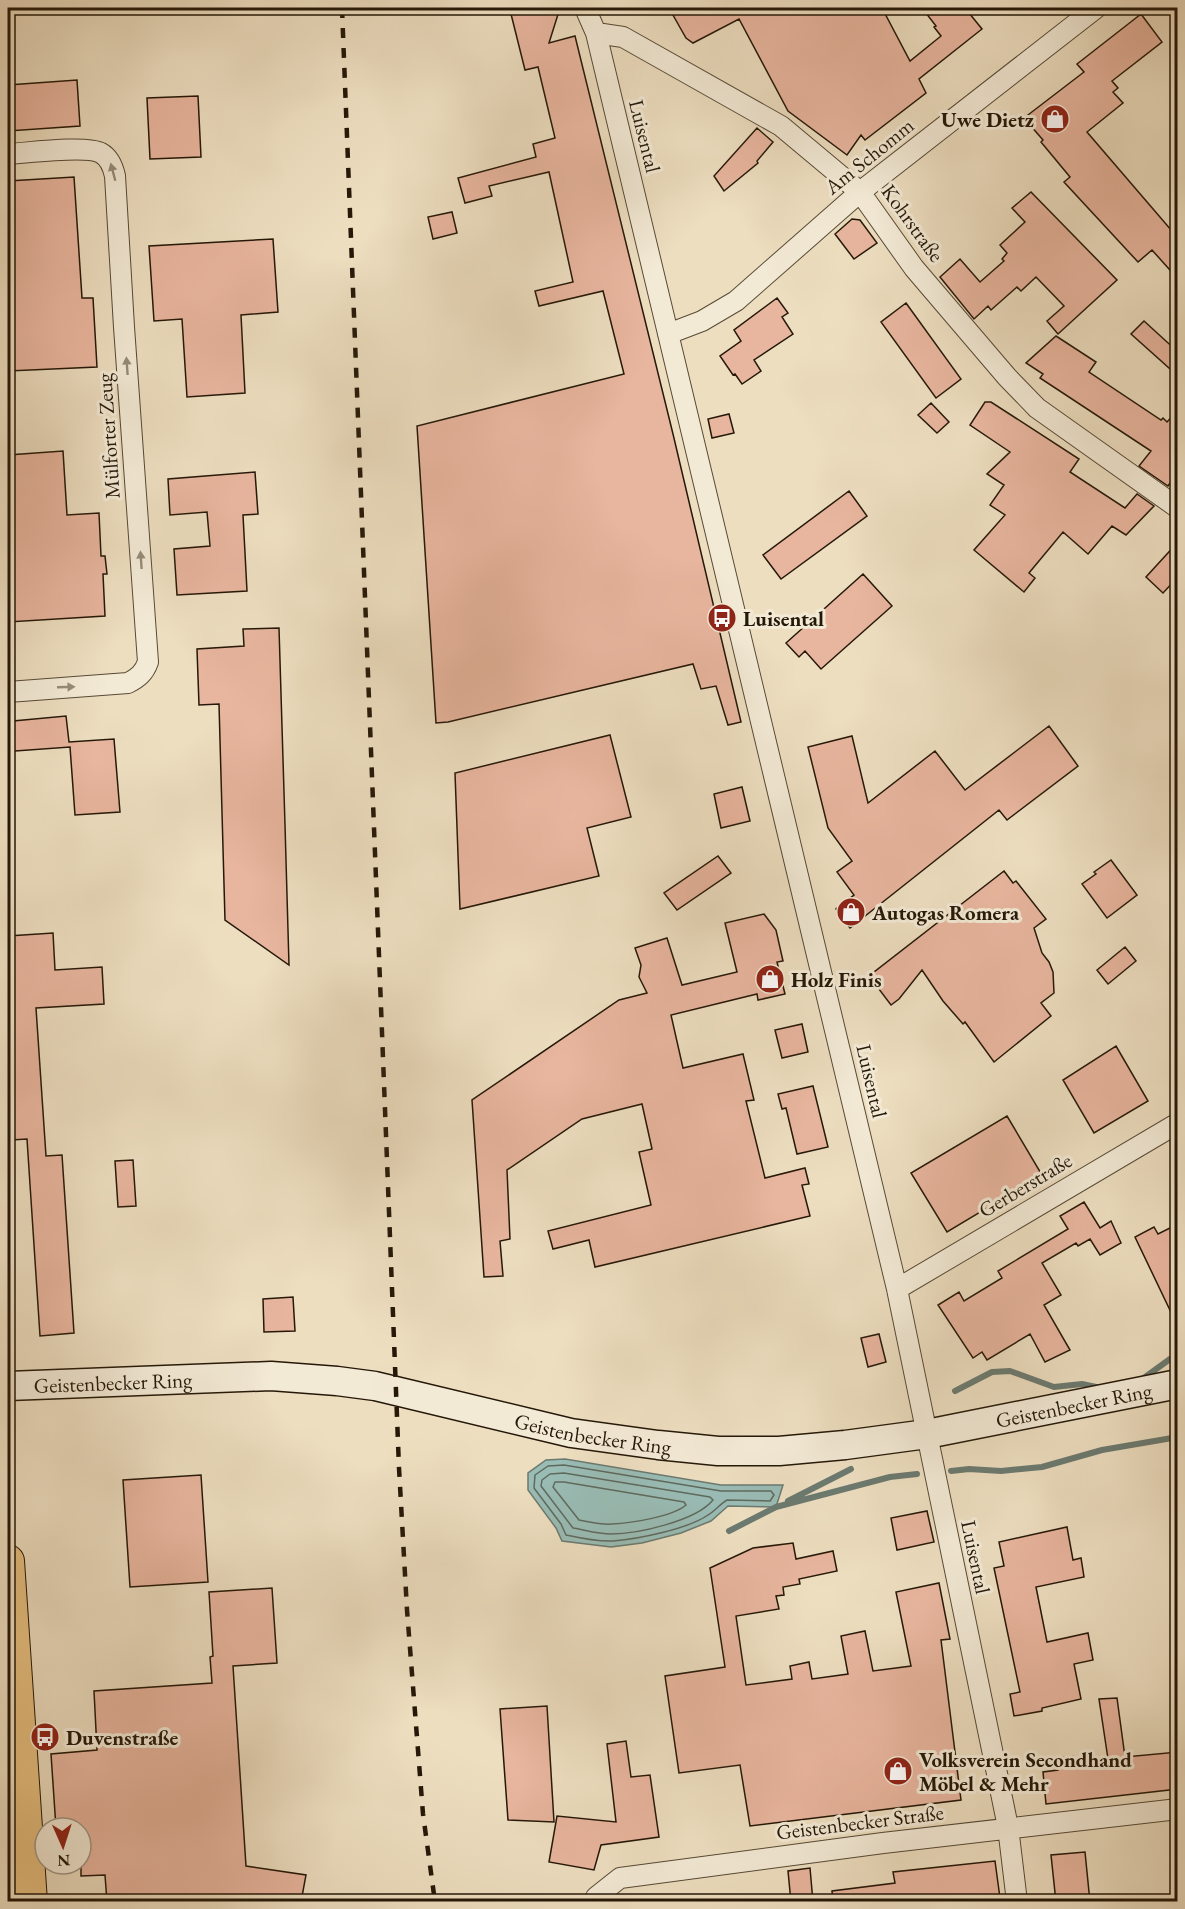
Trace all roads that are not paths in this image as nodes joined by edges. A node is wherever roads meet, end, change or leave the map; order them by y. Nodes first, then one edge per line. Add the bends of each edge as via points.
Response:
1 (585, 8) edge
2 (1096, 8) edge
3 (596, 33) junction
4 (8, 154) edge
5 (861, 192) junction
6 (668, 334) junction
7 (1178, 508) edge
8 (8, 692) edge
9 (1178, 1123) edge
10 (897, 1289) junction
11 (1178, 1384) edge
12 (8, 1386) edge
13 (927, 1434) junction
14 (8, 1561) edge
15 (11, 1649) edge
16 (1178, 1809) edge
17 (1008, 1827) junction
18 (32, 1902) edge
19 (595, 1902) edge
20 (1017, 1902) edge

1 - 3 street
2 - 5 street, Am Schomm
3 - 5 street, Kohrstraße via 623,38 781,126
3 - 6 street, Luisental
8 -> 4 street, Mülforter Zeug via 128,684 138,678 148,662 112,164 101,153 85,149
5 - 6 street, Am Schomm via 736,301 702,321
5 - 7 street, Kohrstraße via 914,268 1037,408
6 - 10 street, Luisental
9 - 10 street, Gerberstraße
10 - 13 street, Luisental
11 - 13 main road, Geistenbecker Ring
12 - 13 main road, Geistenbecker Ring via 271,1376 337,1381 375,1386 571,1433 718,1451 834,1446
13 - 17 street, Luisental
14 - 15 main road
15 - 18 main road
16 - 17 street, Geistenbecker Straße
17 - 19 street, Geistenbecker Straße via 620,1878
17 - 20 street, Luisental

